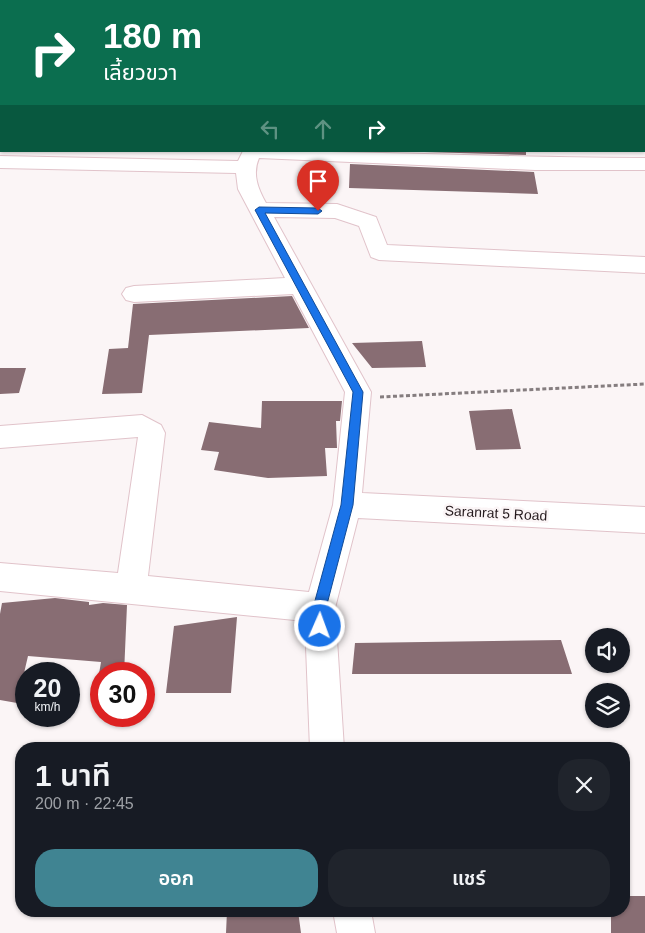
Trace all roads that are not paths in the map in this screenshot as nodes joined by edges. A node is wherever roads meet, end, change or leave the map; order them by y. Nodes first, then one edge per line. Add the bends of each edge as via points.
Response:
1 (250, 157) edge
2 (0, 162) edge
3 (645, 164) edge
4 (259, 210) junction
5 (645, 265) edge
6 (300, 285) junction
7 (134, 294) dead end
8 (0, 437) edge
9 (347, 505) junction
10 (645, 520) edge
11 (0, 577) edge
12 (131, 588) junction
13 (320, 608) junction
14 (327, 742) edge
15 (353, 917) edge
16 (356, 933) edge

1 - 2 street
1 - 3 street
1 - 4 street via 248,189
4 - 5 street via 337,211 368,222 379,252
4 - 6 street
6 - 7 street
6 - 9 street via 358,392
8 - 12 street via 142,426 152,433
9 - 10 street, Saranrat 5 Road
9 - 13 street
11 - 12 street
12 - 13 street
13 - 14 street
15 - 16 street

